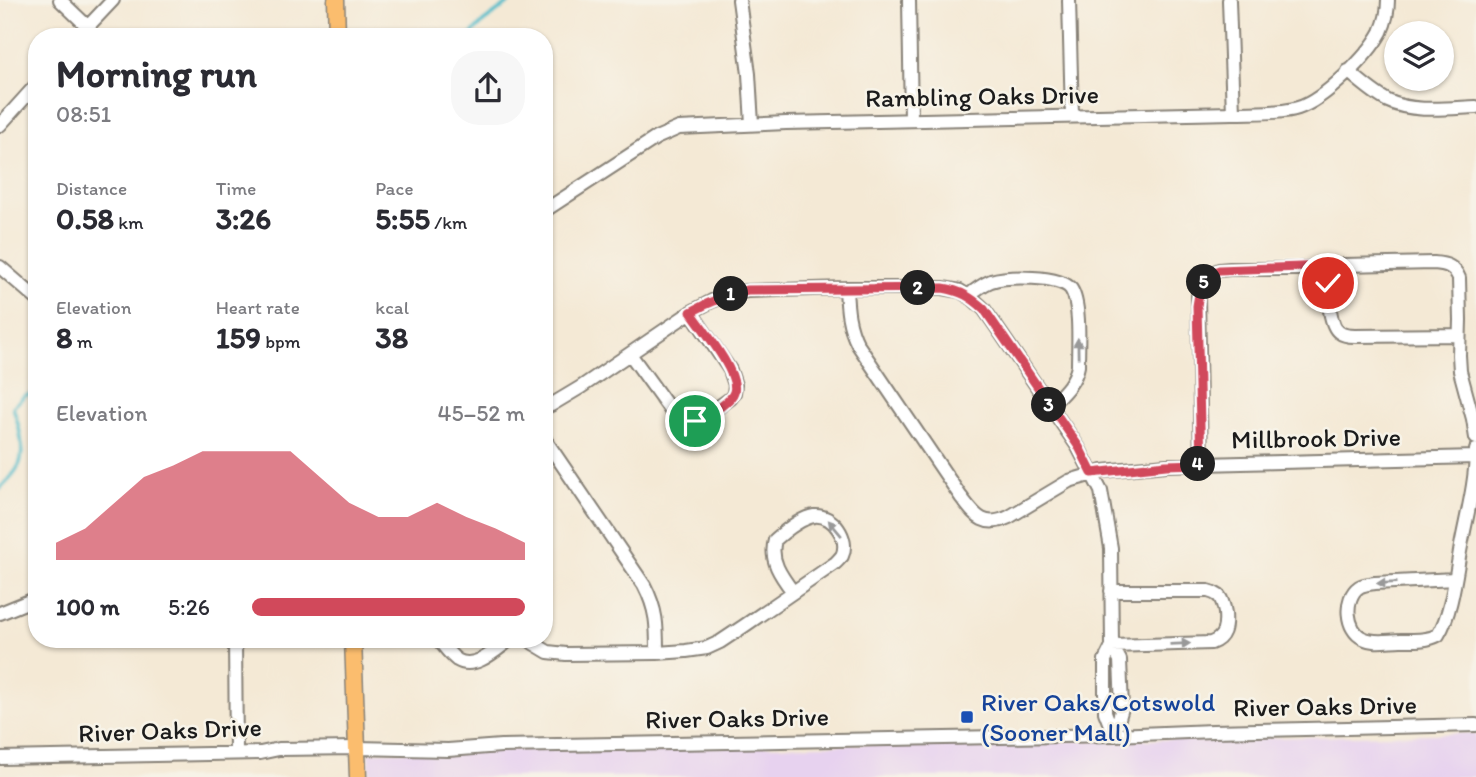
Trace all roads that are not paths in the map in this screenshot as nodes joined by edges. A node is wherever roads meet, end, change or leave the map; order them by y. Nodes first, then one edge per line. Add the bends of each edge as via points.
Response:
1 (60, 0) edge
2 (113, 0) edge
3 (336, 0) edge
4 (739, 0) edge
5 (909, 0) edge
6 (1069, 0) edge
7 (1229, 0) edge
8 (1388, 0) edge
9 (87, 26) joint
10 (337, 28) edge
11 (1348, 71) junction
12 (28, 94) edge
13 (1476, 107) edge
14 (1233, 113) junction
15 (1072, 116) junction
16 (911, 120) junction
17 (752, 124) junction
18 (0, 125) edge
19 (553, 205) edge
20 (1326, 266) junction
21 (0, 267) edge
22 (846, 288) junction
23 (28, 291) edge
24 (968, 296) junction
25 (691, 312) junction
26 (1459, 335) junction
27 (630, 354) junction
28 (553, 403) edge
29 (1050, 406) junction
30 (1476, 438) edge
31 (1476, 446) edge
32 (553, 451) edge
33 (1476, 457) edge
34 (1201, 464) junction
35 (1092, 473) junction
36 (1455, 579) junction
37 (1111, 591) junction
38 (793, 592) junction
39 (28, 602) edge
40 (0, 613) edge
41 (1112, 646) junction
42 (235, 648) edge
43 (353, 648) edge
44 (446, 648) edge
45 (498, 648) edge
46 (541, 648) edge
47 (657, 653) junction
48 (1476, 725) edge
49 (1114, 735) junction
50 (356, 748) junction
51 (236, 753) junction
52 (0, 758) edge
53 (358, 777) edge

1 - 9 street
2 - 9 street
3 - 10 main road
4 - 17 street
5 - 16 street
6 - 15 street
7 - 14 street
8 - 11 street, Rambling Oaks Drive via 1381,31
11 - 13 street via 1398,105
11 - 14 street, Rambling Oaks Drive via 1316,100 1295,109
12 - 18 street
14 - 15 street, Rambling Oaks Drive
15 - 16 street, Rambling Oaks Drive
16 - 17 street, Rambling Oaks Drive
17 - 19 street, Rambling Oaks Drive via 669,131
20 - 26 street via 1333,326 1343,335
20 - 26 street via 1434,262 1449,266 1459,278
20 - 34 street via 1219,270 1200,288
21 - 23 street
22 - 24 street via 943,288
22 - 25 street via 747,290
22 - 35 street, Millbrook Drive via 849,321 858,345 978,518 1002,520 1069,481
24 - 29 street via 984,309
29 -> 24 street via 1077,375 1076,301 1071,290 1052,279 1005,279 994,280
25 - 27 street
25 - 27 street via 735,385 731,398 702,419 688,421 674,415
26 - 30 street via 1460,371
27 - 28 street
29 - 35 street
31 - 33 street
32 - 47 street via 651,598
33 - 34 street, Millbrook Drive
33 - 36 street
34 - 35 street, Millbrook Drive
35 - 37 street via 1105,509
36 -> 36 street via 1357,588 1349,608 1354,631 1360,638 1374,641 1434,638 1445,621
37 - 41 street
41 -> 37 street via 1210,643 1222,635 1226,622 1220,598 1208,591
38 -> 38 street via 841,557 842,535 829,519 808,518 775,540 774,561
38 - 47 street via 707,648
39 - 40 street
41 - 49 street via 1120,660 1122,708
42 - 51 street
43 - 50 main road
44 - 45 street via 454,659 467,663
46 - 47 street via 556,653
48 - 49 street, River Oaks Drive
49 - 50 street, River Oaks Drive via 448,750
50 - 51 street, River Oaks Drive
50 - 53 main road
51 - 52 street, River Oaks Drive

